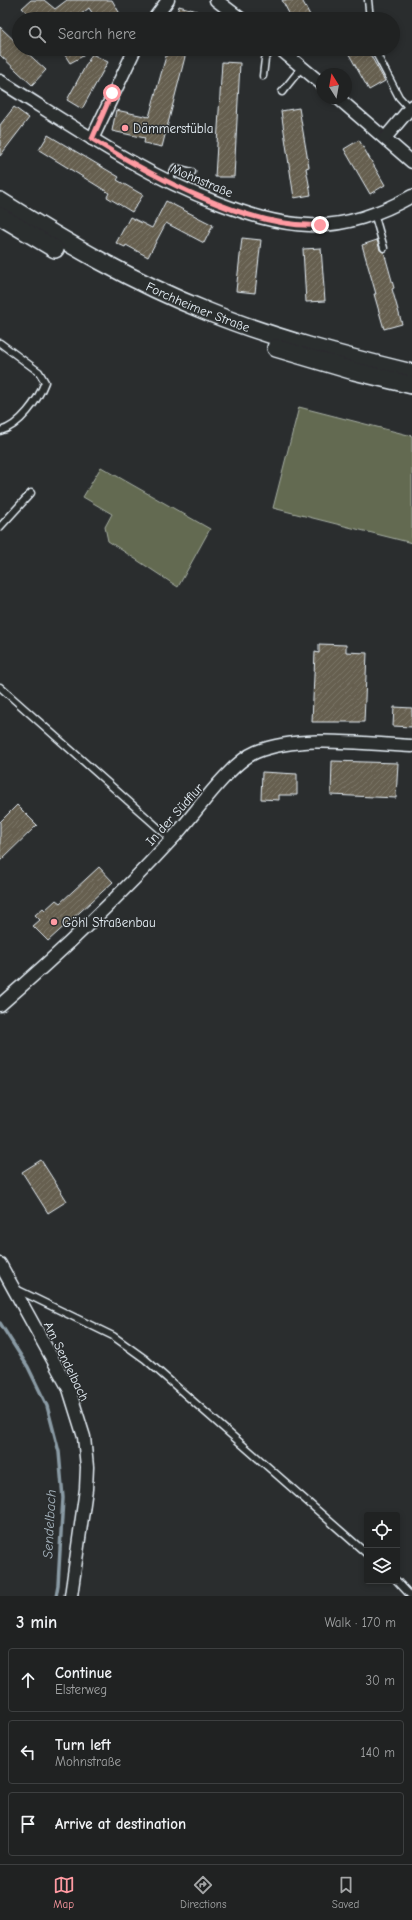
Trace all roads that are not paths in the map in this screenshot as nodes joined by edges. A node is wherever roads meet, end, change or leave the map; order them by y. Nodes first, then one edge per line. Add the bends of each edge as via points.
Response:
1 (168, 0) edge
2 (216, 0) edge
3 (368, 0) edge
4 (159, 12) edge
5 (232, 12) edge
6 (369, 12) edge
7 (132, 56) edge
8 (267, 56) edge
9 (289, 56) edge
10 (378, 56) edge
11 (302, 67) junction
12 (263, 76) dead end
13 (316, 79) edge
14 (0, 81) edge
15 (282, 92) dead end
16 (345, 104) edge
17 (411, 108) edge
18 (385, 138) junction
19 (92, 139) junction
20 (412, 162) edge
21 (192, 172) dead end
22 (168, 182) junction
23 (412, 196) edge
24 (0, 201) edge
25 (374, 213) junction
26 (0, 216) edge
27 (384, 248) dead end
28 (0, 343) edge
29 (412, 373) edge
30 (412, 385) edge
31 (0, 431) edge
32 (31, 493) dead end
33 (0, 527) edge
34 (0, 687) edge
35 (412, 746) edge
36 (172, 840) junction
37 (0, 1005) edge
38 (0, 1264) edge
39 (15, 1289) junction
40 (364, 1551) edge
41 (400, 1584) edge
42 (71, 1596) edge
43 (411, 1596) edge

1 - 4 street
2 - 5 street
3 - 6 lane
7 - 19 street
8 - 12 lane
9 - 11 street
10 - 17 lane via 399,96
11 - 13 street
11 - 15 lane
14 - 19 street, Mohnstraße
16 - 18 street
17 - 18 street
18 - 20 street
19 - 22 street, Mohnstraße
21 - 22 lane via 175,168
22 - 25 street, Mohnstraße via 245,213 280,222 310,225 337,223
23 - 25 street, Mohnstraße
24 - 29 street, Forchheimer Straße via 89,256 206,311 280,338
25 - 27 lane
26 - 30 street, Forchheimer Straße via 122,285 201,321 280,350
28 - 31 lane via 39,372 45,382 40,394 18,421
32 - 33 lane
34 - 36 lane
35 - 36 street, In der Südflur via 300,742 254,753 238,763
36 - 37 street, In der Südflur via 105,908
38 - 39 street, Am Sendelbach
39 - 40 lane via 113,1336 145,1359
39 - 42 street, Am Sendelbach via 68,1389 84,1437 86,1489
41 - 43 lane

